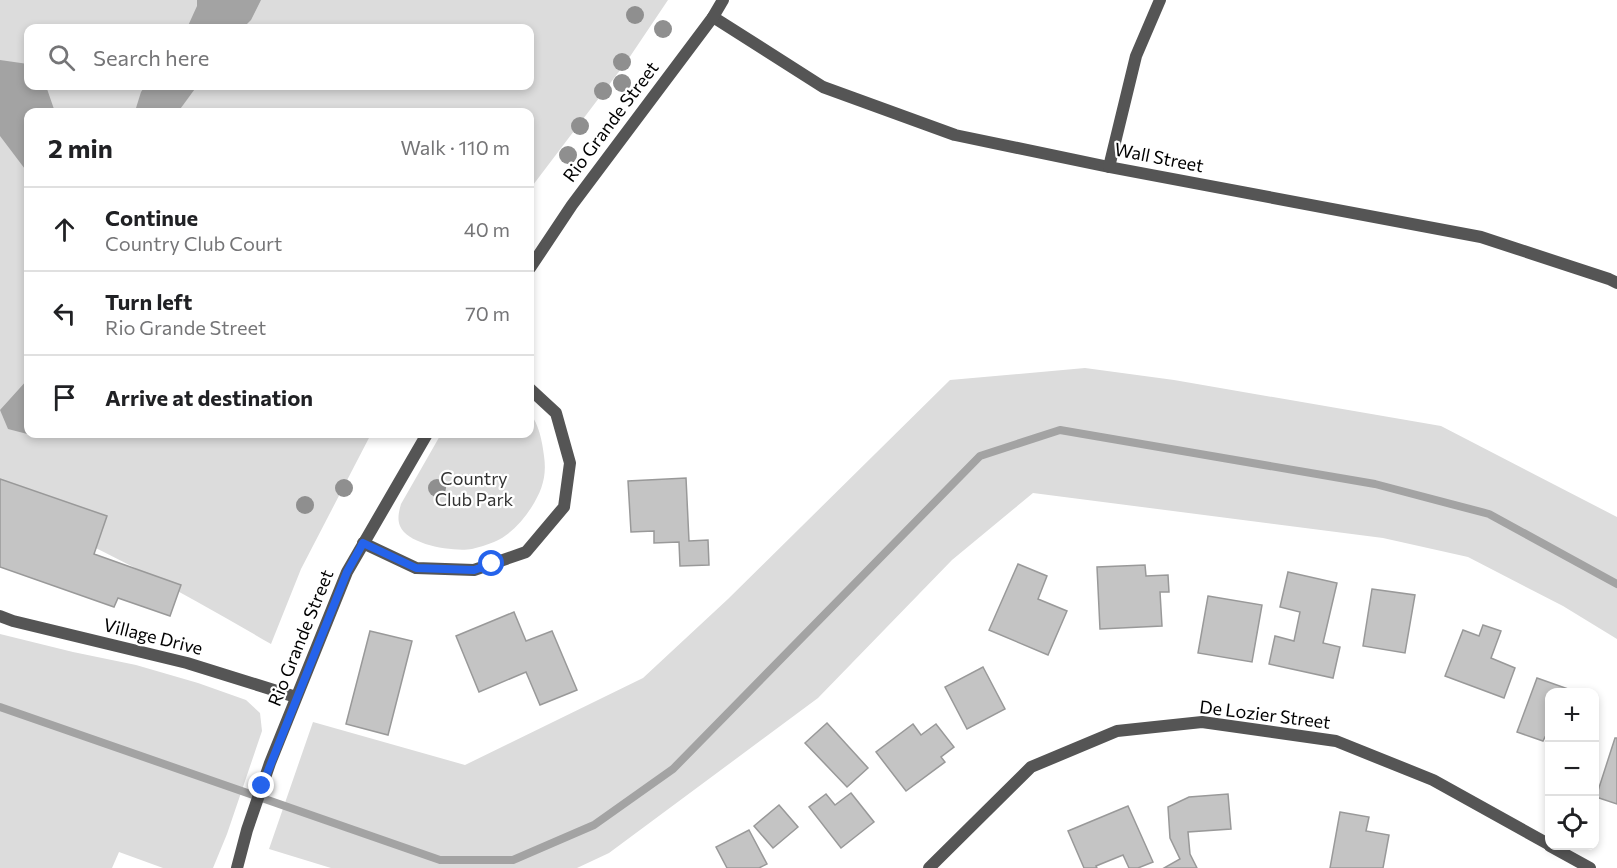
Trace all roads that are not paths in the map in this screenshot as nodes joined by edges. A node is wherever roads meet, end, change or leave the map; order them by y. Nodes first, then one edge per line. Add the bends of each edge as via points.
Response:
1 (723, 0) edge
2 (1160, 0) edge
3 (713, 17) junction
4 (1109, 167) junction
5 (534, 262) edge
6 (1617, 283) edge
7 (534, 393) edge
8 (425, 438) edge
9 (363, 543) junction
10 (0, 616) edge
11 (296, 698) junction
12 (1545, 842) edge
13 (1559, 850) edge
14 (237, 868) edge
15 (929, 868) edge
16 (1590, 868) edge

1 - 3 street, Rio Grande Street
2 - 4 street via 1136,56
3 - 4 street, Wall Street via 823,87 955,135
3 - 5 street, Rio Grande Street
4 - 6 street, Wall Street via 1481,237
7 - 9 street via 556,414 570,463 564,507 526,552 474,570 416,568
8 - 9 street, Rio Grande Street
9 - 11 street, Rio Grande Street via 347,572
10 - 11 street, Village Drive via 187,663
11 - 14 street, Rio Grande Street via 247,830
12 - 15 street, De Lozier Street via 1433,780 1336,741 1202,722 1117,731 1031,767
13 - 16 street, De Lozier Street

